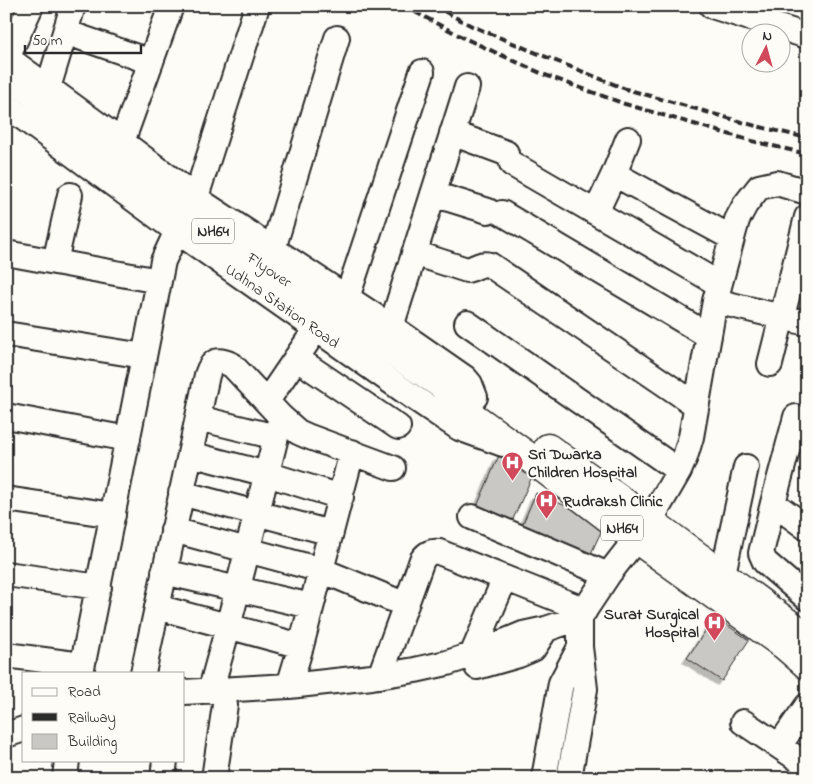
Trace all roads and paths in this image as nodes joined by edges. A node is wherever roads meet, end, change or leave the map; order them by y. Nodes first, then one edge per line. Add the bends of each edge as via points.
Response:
1 (31, 6) edge
2 (73, 6) edge
3 (171, 6) edge
4 (256, 6) edge
5 (712, 6) edge
6 (65, 32) junction
7 (807, 36) edge
8 (337, 38) dead end
9 (6, 58) edge
10 (151, 62) junction
11 (422, 72) dead end
12 (6, 74) edge
13 (466, 87) dead end
14 (48, 88) junction
15 (6, 105) edge
16 (452, 133) junction
17 (628, 139) dead end
18 (122, 142) junction
19 (614, 174) junction
20 (807, 192) edge
21 (433, 194) junction
22 (70, 195) dead end
23 (196, 198) junction
24 (596, 212) junction
25 (807, 217) edge
26 (177, 230) junction
27 (732, 238) junction
28 (273, 249) junction
29 (6, 253) edge
30 (414, 253) junction
31 (55, 262) junction
32 (159, 281) junction
33 (717, 292) junction
34 (347, 298) junction
35 (782, 317) junction
36 (467, 323) dead end
37 (807, 323) edge
38 (391, 327) junction
39 (316, 329) junction
40 (6, 334) edge
41 (709, 336) junction
42 (144, 356) junction
43 (296, 358) junction
44 (770, 364) dead end
45 (436, 380) junction
46 (475, 397) junction
47 (696, 405) junction
48 (6, 416) edge
49 (796, 417) dead end
50 (198, 418) junction
51 (275, 419) junction
52 (398, 427) dead end
53 (128, 439) junction
54 (352, 452) junction
55 (522, 452) junction
56 (190, 454) junction
57 (746, 466) dead end
58 (393, 468) dead end
59 (679, 471) junction
60 (267, 474) junction
61 (182, 493) junction
62 (340, 496) junction
63 (6, 499) edge
64 (773, 503) junction
65 (257, 513) junction
66 (113, 516) junction
67 (472, 517) dead end
68 (807, 528) edge
69 (174, 530) junction
70 (643, 530) junction
71 (331, 533) junction
72 (248, 550) junction
73 (321, 570) junction
74 (164, 572) junction
75 (6, 574) edge
76 (723, 574) junction
77 (608, 575) junction
78 (505, 578) junction
79 (99, 587) junction
80 (238, 589) junction
81 (807, 598) edge
82 (406, 605) junction
83 (312, 606) junction
84 (157, 607) junction
85 (582, 614) junction
86 (228, 627) junction
87 (546, 629) junction
88 (807, 637) edge
89 (301, 646) junction
90 (580, 647) junction
91 (6, 655) edge
92 (472, 655) junction
93 (807, 665) edge
94 (82, 669) edge
95 (143, 672) edge
96 (380, 676) junction
97 (289, 686) junction
98 (185, 692) edge
99 (218, 697) junction
100 (807, 706) edge
101 (185, 707) edge
102 (743, 722) dead end
103 (22, 730) edge
104 (6, 735) edge
105 (779, 746) junction
106 (67, 762) edge
107 (166, 762) edge
108 (807, 765) edge
109 (65, 778) edge
110 (163, 778) edge
111 (214, 778) edge
112 (544, 778) edge
113 (569, 778) edge

1 - 9 street
2 - 6 street
3 - 10 street
4 - 23 street
5 - 7 street
6 - 10 street
6 - 14 street
8 - 28 street
9 - 14 street
10 - 18 street
11 - 34 street
12 - 45 main road, Flyover / NH64 via 188,214
13 - 16 street
14 - 18 street
15 - 26 street, Udhna Station Road
16 - 21 street
16 - 24 street via 509,158
17 - 19 street
18 - 23 street
19 - 24 street
19 - 27 street
20 - 27 street via 776,183 759,187 741,212
21 - 30 street
21 - 41 street via 495,212
22 - 31 street
23 - 28 street
24 - 33 street
25 - 35 street
26 - 32 street via 163,261
26 - 39 street, Udhna Station Road
27 - 33 street
28 - 34 street
29 - 31 street
30 - 38 street
30 - 47 street via 467,270 479,264 490,265
31 - 32 street
32 - 42 street
33 - 35 street
33 - 41 street
34 - 38 street
35 - 37 street
35 - 44 street
36 - 59 street
38 - 46 street via 465,378
39 - 43 street
39 - 55 street, Udhna Station Road via 459,428
40 - 42 street
41 - 47 street
42 - 53 street
43 - 51 street
43 - 52 street
45 - 46 main road, NH64
45 - 55 main road, NH64 via 464,410
46 - 70 main road, NH64
47 - 59 street via 691,437
48 - 53 street
49 - 64 street
50 - 51 street
50 - 51 street via 209,368 218,360 232,365
50 - 56 street
51 - 54 street via 307,436
51 - 60 street
53 - 66 street
54 - 58 street
54 - 62 street
55 - 70 main road, NH64
56 - 60 street
56 - 61 street
57 - 76 street
59 - 70 street
60 - 62 street
60 - 65 street
61 - 65 street
61 - 69 street
62 - 71 street
63 - 66 street
64 - 68 street
64 - 81 street via 762,558
65 - 71 street
65 - 72 street
66 - 79 street
67 - 77 street
69 - 72 street
69 - 74 street
70 - 76 main road, NH64
70 - 77 street
70 - 93 main road, NH64
71 - 73 street
72 - 73 street
72 - 80 street
73 - 82 street
73 - 83 street
74 - 80 street
74 - 84 street
75 - 79 street
76 - 88 main road, NH64
77 - 85 street
78 - 82 street via 433,551 422,560
78 - 85 street
78 - 92 street
79 - 94 street
80 - 83 street
80 - 86 street
82 - 96 street
83 - 89 street
84 - 86 street
84 - 95 street
85 - 87 street
85 - 90 street
86 - 89 street
86 - 99 street
87 - 92 street via 522,634
87 - 99 street via 533,649 436,680 360,694 278,702
89 - 97 street
90 - 112 street via 561,683
90 - 113 street via 585,689
91 - 94 street
92 - 96 street
96 - 97 street
97 - 99 street
98 - 99 street
99 - 101 street
99 - 111 street
100 - 105 street
102 - 105 street
103 - 104 street
105 - 108 street
106 - 109 street
107 - 110 street

